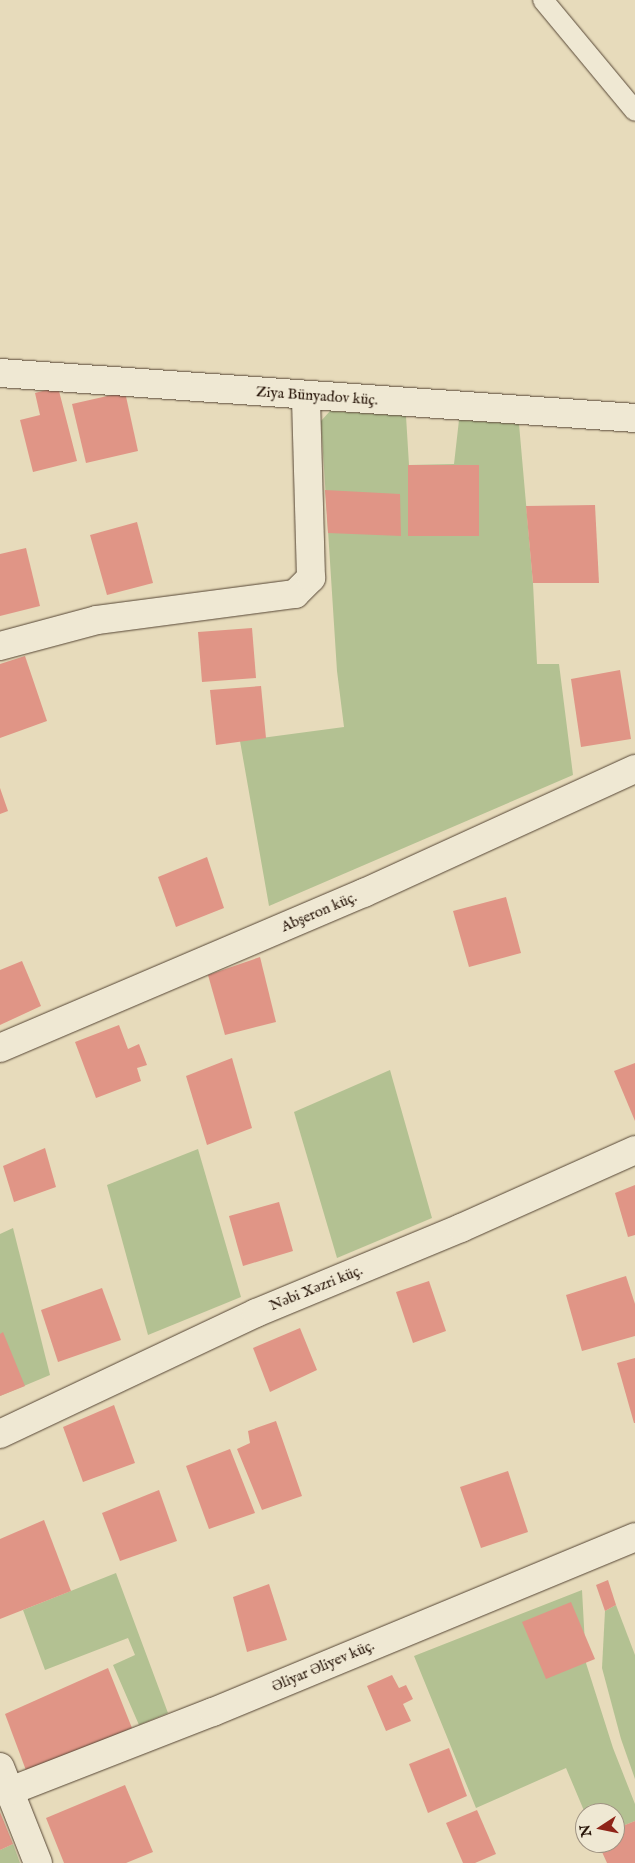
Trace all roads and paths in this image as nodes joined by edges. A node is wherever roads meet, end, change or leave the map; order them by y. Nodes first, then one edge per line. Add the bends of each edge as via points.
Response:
1 (543, 0) edge
2 (635, 111) edge
3 (0, 373) edge
4 (306, 395) junction
5 (635, 418) edge
6 (0, 646) edge
7 (635, 769) edge
8 (0, 1048) edge
9 (635, 1150) edge
10 (0, 1434) edge
11 (635, 1537) edge
12 (5, 1779) edge
13 (38, 1863) edge

1 - 2 lane
3 - 4 street, Ziya Bünyadov küç.
4 - 5 street, Ziya Bünyadov küç.
4 - 6 street via 311,578 295,594 97,620
7 - 8 street, Abşeron küç. via 364,894
9 - 10 street, Nəbi Xəzri küç. via 461,1228 256,1313
11 - 12 street, Əliyar Əliyev küç. via 213,1712
12 - 13 street

